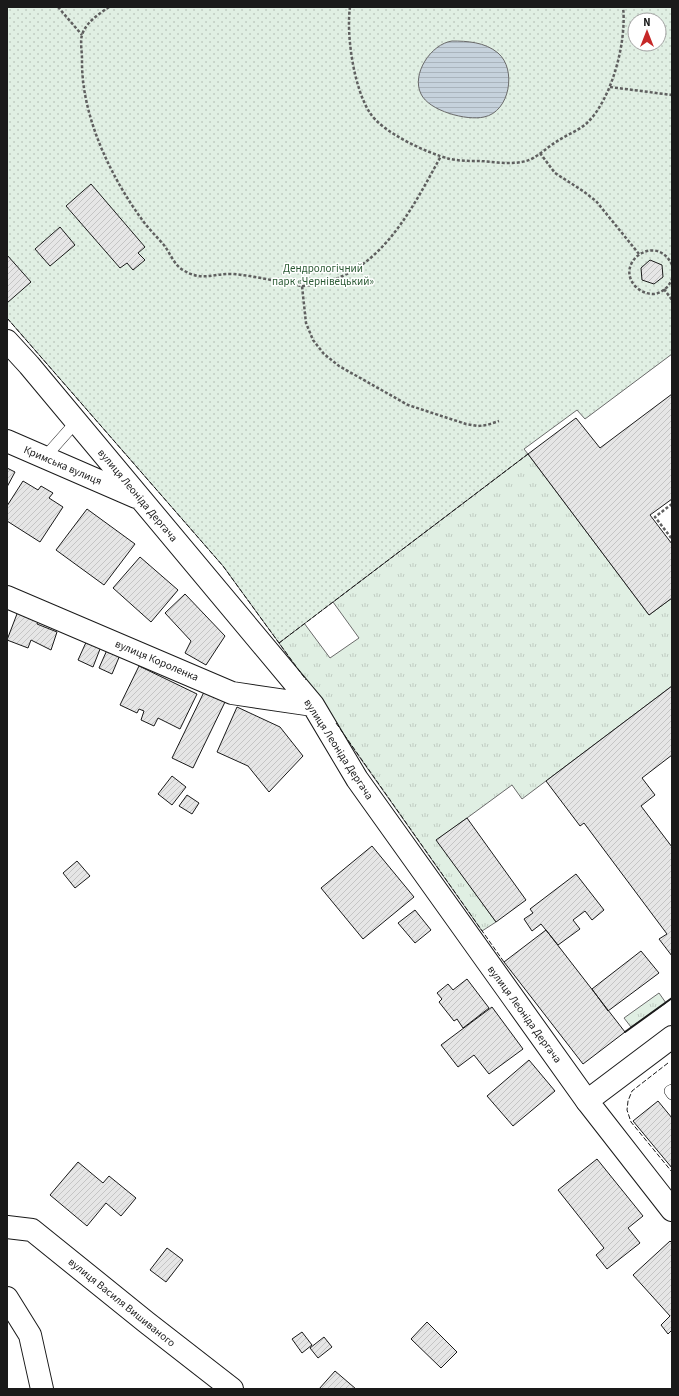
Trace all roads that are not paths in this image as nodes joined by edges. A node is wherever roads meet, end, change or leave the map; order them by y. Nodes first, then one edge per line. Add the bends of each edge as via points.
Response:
1 (7, 341) edge
2 (76, 422) junction
3 (7, 442) edge
4 (45, 457) junction
5 (141, 499) junction
6 (7, 596) edge
7 (313, 705) junction
8 (670, 1042) edge
9 (672, 1090) edge
10 (672, 1094) edge
11 (587, 1101) junction
12 (672, 1210) edge
13 (7, 1227) edge
14 (7, 1298) edge
15 (42, 1389) edge
16 (232, 1389) edge

1 - 2 street, вулиця Леоніда Дергача
2 - 4 lane
2 - 5 street, вулиця Леоніда Дергача
3 - 4 street, Кримська вулиця
4 - 5 street, Кримська вулиця
5 - 7 street, вулиця Леоніда Дергача
6 - 7 street, вулиця Короленка via 232,692
7 - 11 street, вулиця Леоніда Дергача via 356,779
8 - 11 street
9 - 10 lane
11 - 12 street, вулиця Леоніда Дергача
13 - 16 street, вулиця Василя Вишиваного via 32,1230
14 - 15 street via 30,1335

